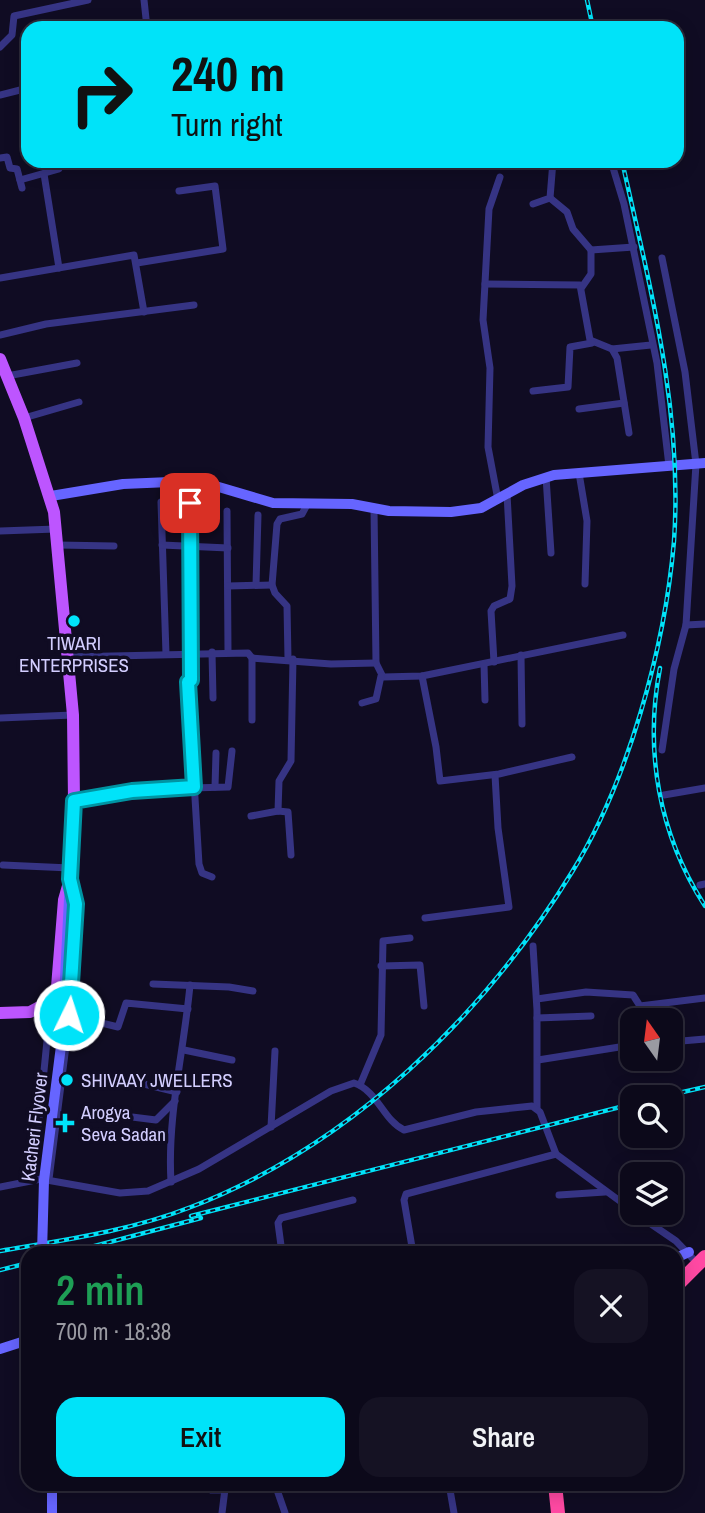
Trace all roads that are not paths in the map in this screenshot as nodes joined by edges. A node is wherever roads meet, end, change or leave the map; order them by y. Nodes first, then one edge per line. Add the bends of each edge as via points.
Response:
1 (88, 0) edge
2 (144, 0) edge
3 (146, 21) edge
4 (0, 47) edge
5 (21, 90) edge
6 (0, 95) edge
7 (0, 158) edge
8 (60, 168) edge
9 (552, 168) edge
10 (613, 168) edge
11 (44, 174) junction
12 (500, 177) dead end
13 (179, 191) dead end
14 (550, 198) junction
15 (533, 204) dead end
16 (634, 247) junction
17 (591, 250) junction
18 (663, 258) dead end
19 (137, 264) junction
20 (59, 268) junction
21 (0, 278) edge
22 (485, 284) junction
23 (582, 287) junction
24 (194, 305) dead end
25 (144, 312) junction
26 (0, 335) edge
27 (592, 343) junction
28 (651, 345) junction
29 (612, 349) junction
30 (0, 359) edge
31 (77, 363) dead end
32 (7, 376) junction
33 (533, 391) dead end
34 (79, 402) dead end
35 (624, 403) junction
36 (579, 409) dead end
37 (24, 418) junction
38 (629, 433) dead end
39 (696, 464) edge
40 (669, 466) junction
41 (579, 473) junction
42 (546, 477) junction
43 (190, 483) junction
44 (51, 496) junction
45 (502, 497) junction
46 (161, 502) dead end
47 (309, 503) junction
48 (374, 508) junction
49 (227, 511) dead end
50 (258, 514) dead end
51 (56, 529) junction
52 (0, 531) edge
53 (58, 545) junction
54 (162, 545) junction
55 (191, 545) junction
56 (114, 546) dead end
57 (228, 548) junction
58 (551, 553) dead end
59 (585, 584) dead end
60 (256, 585) junction
61 (272, 585) junction
62 (228, 586) junction
63 (705, 624) edge
64 (686, 625) junction
65 (623, 635) dead end
66 (193, 652) junction
67 (212, 652) junction
68 (228, 652) junction
69 (166, 654) junction
70 (521, 655) junction
71 (67, 657) junction
72 (252, 658) junction
73 (290, 659) junction
74 (494, 662) junction
75 (376, 663) junction
76 (484, 664) junction
77 (381, 676) junction
78 (422, 676) junction
79 (213, 698) dead end
80 (485, 699) dead end
81 (362, 703) dead end
82 (0, 710) edge
83 (73, 715) junction
84 (0, 718) edge
85 (252, 720) dead end
86 (522, 724) dead end
87 (662, 750) dead end
88 (232, 751) dead end
89 (216, 753) dead end
90 (572, 757) dead end
91 (495, 775) junction
92 (194, 787) junction
93 (215, 787) junction
94 (705, 788) edge
95 (664, 795) dead end
96 (74, 801) junction
97 (278, 811) junction
98 (251, 816) dead end
99 (291, 855) dead end
100 (3, 865) dead end
101 (70, 873) junction
102 (212, 877) dead end
103 (425, 918) dead end
104 (410, 938) dead end
105 (533, 946) dead end
106 (380, 966) junction
107 (152, 984) dead end
108 (190, 985) junction
109 (253, 991) dead end
110 (705, 998) edge
111 (537, 999) junction
112 (48, 1001) junction
113 (424, 1006) dead end
114 (188, 1009) junction
115 (0, 1013) edge
116 (69, 1015) junction
117 (591, 1016) dead end
118 (537, 1018) junction
119 (705, 1039) edge
120 (683, 1041) edge
121 (620, 1047) edge
122 (184, 1050) junction
123 (275, 1051) dead end
124 (232, 1060) dead end
125 (538, 1060) junction
126 (116, 1077) dead end
127 (360, 1085) junction
128 (177, 1092) junction
129 (175, 1101) junction
130 (537, 1108) junction
131 (84, 1111) dead end
132 (271, 1127) junction
133 (556, 1154) junction
134 (50, 1179) junction
135 (33, 1180) junction
136 (171, 1182) junction
137 (0, 1187) edge
138 (605, 1192) junction
139 (559, 1195) dead end
140 (353, 1200) dead end
141 (620, 1202) edge
142 (652, 1225) edge
143 (42, 1246) edge
144 (281, 1246) edge
145 (412, 1246) edge
146 (682, 1246) edge
147 (697, 1257) edge
148 (683, 1276) edge
149 (21, 1342) edge
150 (0, 1349) edge
151 (21, 1350) edge
152 (0, 1355) edge
153 (52, 1491) edge
154 (224, 1491) edge
155 (277, 1491) edge
156 (450, 1491) edge
157 (556, 1491) edge
158 (52, 1513) edge
159 (222, 1513) edge
160 (285, 1513) edge
161 (454, 1513) edge
162 (558, 1513) edge

1 - 4 street via 13,16 12,35
2 - 3 street
5 - 6 street
7 - 11 street via 7,158 9,167 17,169 21,184
8 - 11 street
9 - 14 street
10 - 16 street
11 - 20 street
12 - 22 street via 489,209
13 - 19 street via 215,186 223,249
14 - 15 street
14 - 17 street via 567,212 573,229
16 - 17 street
16 - 28 street
17 - 23 street via 591,274
18 - 39 street
19 - 20 street via 133,255
19 - 25 street
20 - 21 street
22 - 23 street
22 - 45 street via 483,328 491,368 487,435
23 - 27 street
24 - 25 street
25 - 26 street via 46,324
27 - 29 street
27 - 33 street via 570,347 568,387
28 - 29 street
28 - 40 street
29 - 35 street
30 - 32 main road
31 - 32 street
32 - 37 main road
34 - 37 street
35 - 36 street
35 - 38 street
37 - 44 main road
39 - 40 street
39 - 64 street
40 - 41 street
41 - 42 street
41 - 59 street via 587,527
42 - 45 street
42 - 58 street
43 - 44 street via 144,482
43 - 47 street via 230,489 258,501
43 - 55 street
44 - 51 main road
45 - 48 street via 481,508 451,512
45 - 74 street via 512,586 510,599 491,611
46 - 54 street
47 - 48 street
47 - 61 street via 302,514 278,522
48 - 75 street
49 - 57 street
50 - 60 street
51 - 52 street
51 - 53 main road
53 - 56 street
53 - 71 main road
54 - 55 street
54 - 69 street
55 - 57 street
55 - 66 street
57 - 62 street
60 - 61 street
60 - 62 street
61 - 73 street via 287,606
62 - 68 street
63 - 64 street
64 - 87 street
65 - 70 street
66 - 67 street
66 - 69 street
66 - 92 street via 188,682
67 - 68 street
67 - 79 street
68 - 72 street via 248,653
69 - 71 street
70 - 74 street
70 - 86 street
71 - 83 main road
72 - 73 street
72 - 85 street
73 - 75 street
73 - 97 street via 291,761 279,781
74 - 76 street
75 - 77 street
76 - 78 street
76 - 80 street
77 - 78 street
77 - 81 street via 376,699
78 - 91 street via 440,781
82 - 84 street
83 - 84 street
83 - 96 main road
88 - 93 street via 228,787
89 - 93 street
90 - 91 street
91 - 103 street via 509,907
92 - 93 street
92 - 96 street
92 - 102 street via 199,864 202,873
94 - 95 street
96 - 101 main road
97 - 98 street
97 - 99 street via 290,816
100 - 101 street
101 - 112 main road via 57,987
101 - 116 street via 76,904
101 - 143 street, Kacheri Flyover, bridge via 62,1038 44,1180
104 - 106 street via 384,939
105 - 111 street
106 - 113 street via 420,965
106 - 127 street via 381,1035
107 - 108 street
108 - 109 street
108 - 114 street
110 - 111 street via 640,1006 633,995 601,992
111 - 118 street
112 - 115 main road via 24,1013
112 - 135 street
114 - 116 street via 126,1003 118,1027
114 - 122 street
116 - 134 street
117 - 118 street
118 - 125 street
119 - 120 street
121 - 125 street
122 - 124 street
122 - 128 street
123 - 132 street
125 - 130 street
126 - 128 street
127 - 130 street via 404,1130 512,1106
127 - 132 street via 340,1086
128 - 129 street
129 - 131 street via 156,1120
129 - 136 street via 170,1127
130 - 133 street
132 - 136 street
133 - 138 street
133 - 145 street via 406,1195
134 - 135 street
134 - 136 street via 130,1194
135 - 137 street
138 - 139 street
138 - 141 street
140 - 144 street via 281,1218
142 - 146 street
147 - 148 highway
149 - 150 street
151 - 152 street
153 - 158 street
154 - 159 street
155 - 160 street
156 - 161 street
157 - 162 highway

